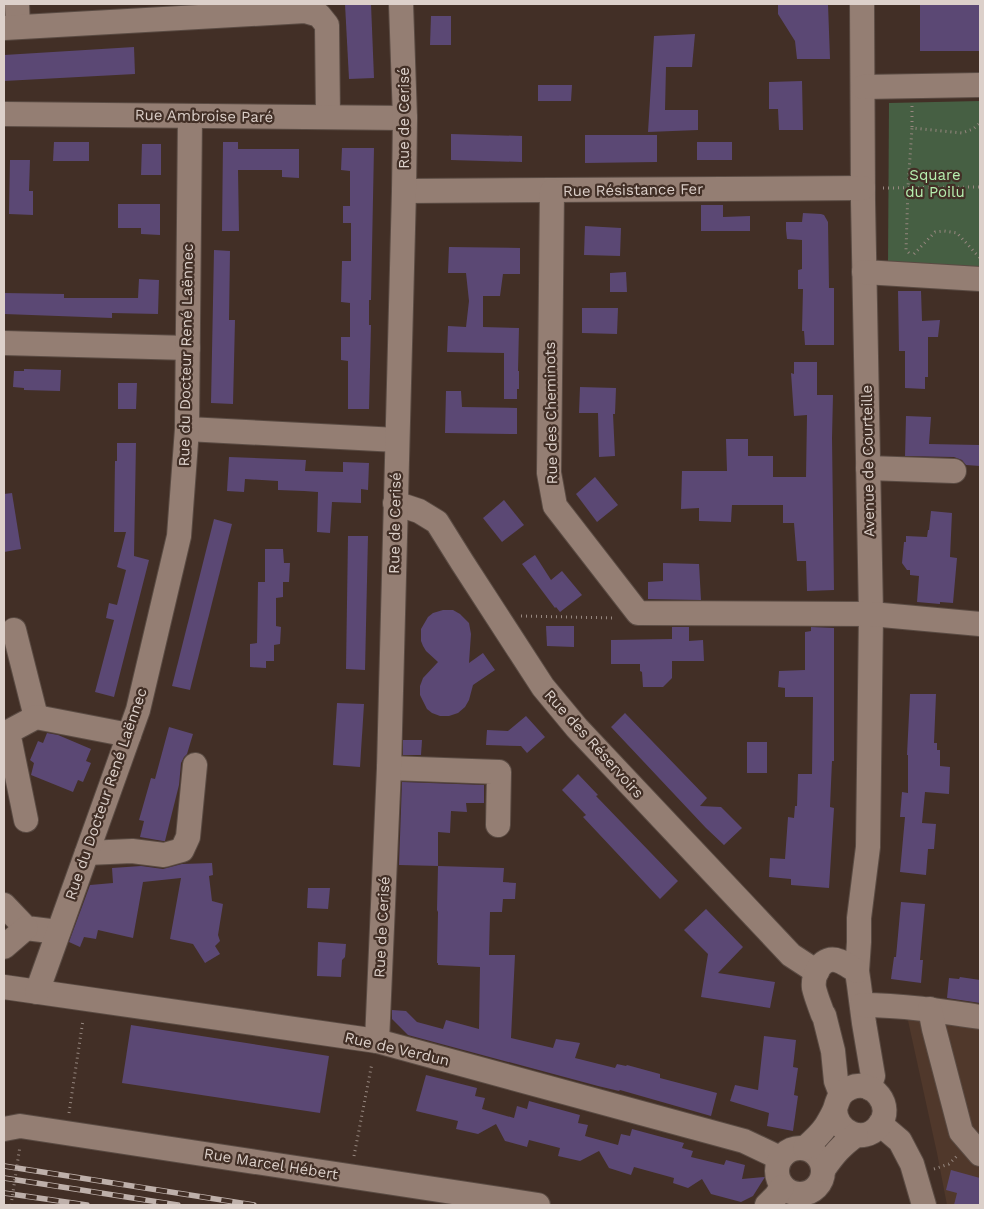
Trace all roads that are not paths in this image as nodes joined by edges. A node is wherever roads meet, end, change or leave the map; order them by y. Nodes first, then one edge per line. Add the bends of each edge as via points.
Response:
1 (401, 4) edge
2 (862, 4) edge
3 (13, 19) edge
4 (980, 86) edge
5 (862, 87) junction
6 (4, 114) edge
7 (190, 116) junction
8 (328, 117) junction
9 (405, 118) junction
10 (863, 188) junction
11 (404, 191) junction
12 (552, 191) junction
13 (864, 272) junction
14 (980, 279) edge
15 (4, 342) edge
16 (188, 348) junction
17 (187, 430) junction
18 (397, 440) junction
19 (868, 468) junction
20 (954, 471) dead end
21 (396, 503) junction
22 (871, 614) junction
23 (980, 624) edge
24 (14, 630) dead end
25 (36, 717) junction
26 (129, 735) junction
27 (195, 765) dead end
28 (390, 768) junction
29 (26, 820) dead end
30 (498, 825) dead end
31 (87, 853) junction
32 (4, 904) edge
33 (860, 918) junction
34 (26, 928) junction
35 (58, 932) junction
36 (4, 947) edge
37 (825, 966) junction
38 (856, 971) junction
39 (4, 987) edge
40 (37, 992) junction
41 (862, 1005) junction
42 (930, 1010) junction
43 (980, 1017) edge
44 (375, 1052) junction
45 (870, 1088) junction
46 (838, 1102) junction
47 (880, 1124) junction
48 (4, 1129) edge
49 (856, 1134) junction
50 (805, 1148) junction
51 (975, 1148) edge
52 (780, 1158) junction
53 (823, 1170) junction
54 (782, 1187) junction
55 (538, 1205) edge
56 (767, 1205) edge
57 (924, 1205) edge

1 - 9 street, Rue de Cerisé
2 - 5 street, Avenue de Courteille
3 - 8 street via 305,11 319,15 327,25
4 - 5 street
5 - 10 street, Avenue de Courteille
6 - 7 street, Rue Ambroise Paré
7 - 8 street, Rue Ambroise Paré
7 - 16 street, Rue du Docteur René Laënnec
8 - 9 street, Rue Ambroise Paré
9 - 11 street, Rue de Cerisé
10 - 12 street, Rue Résistance Fer
10 - 13 street, Avenue de Courteille
11 - 12 street, Rue Résistance Fer
11 - 18 street, Rue de Cerisé
12 - 22 street, Rue des Cheminots via 549,473 555,506 638,613
13 - 14 street
13 - 19 street, Avenue de Courteille
15 - 16 street
16 - 17 street, Rue du Docteur René Laënnec
17 - 18 street
17 - 26 street, Rue du Docteur René Laënnec via 179,536 138,710
18 - 21 street, Rue de Cerisé
19 - 20 street
19 - 22 street, Avenue de Courteille
21 - 28 street, Rue de Cerisé
21 - 37 street, Rue des Réservoirs via 419,510 437,522 543,687 577,728 792,955
22 - 23 street
22 - 33 street, Avenue de Courteille via 868,848
24 - 25 street
25 - 26 street
25 - 29 street via 8,732
26 - 31 street, Rue du Docteur René Laënnec
27 - 31 street via 188,837 182,850 164,855
28 - 30 street via 499,772
28 - 44 street, Rue de Cerisé
31 - 35 street, Rue du Docteur René Laënnec
32 - 34 street
33 - 37 street, Avenue de Courteille
33 - 38 street, Avenue de Courteille
34 - 35 street
34 - 36 street
35 - 40 street, Rue du Docteur René Laënnec
37 - 38 street via 838,960
37 - 46 street via 814,979 814,987 834,1051
38 - 41 street, Avenue de Courteille
39 - 40 street, Rue de Verdun
40 - 44 street, Rue de Verdun
41 - 42 street
41 - 45 street, Avenue de Courteille via 873,1076
42 - 43 street
42 - 51 street via 961,1132
44 - 52 street, Rue de Verdun via 744,1141
45 - 46 street via 851,1087 844,1091
45 - 47 street via 883,1101 884,1117
46 - 49 street via 836,1119 846,1131
46 - 50 street via 825,1127
47 - 49 street via 868,1134
47 - 57 street via 900,1141 912,1164
48 - 55 street, Rue Marcel Hébert via 20,1126
49 - 53 street via 844,1143
50 - 52 street via 791,1149
50 - 53 street via 819,1158
52 - 54 street via 776,1173
53 - 54 street via 820,1183 810,1192 795,1194
54 - 56 street

